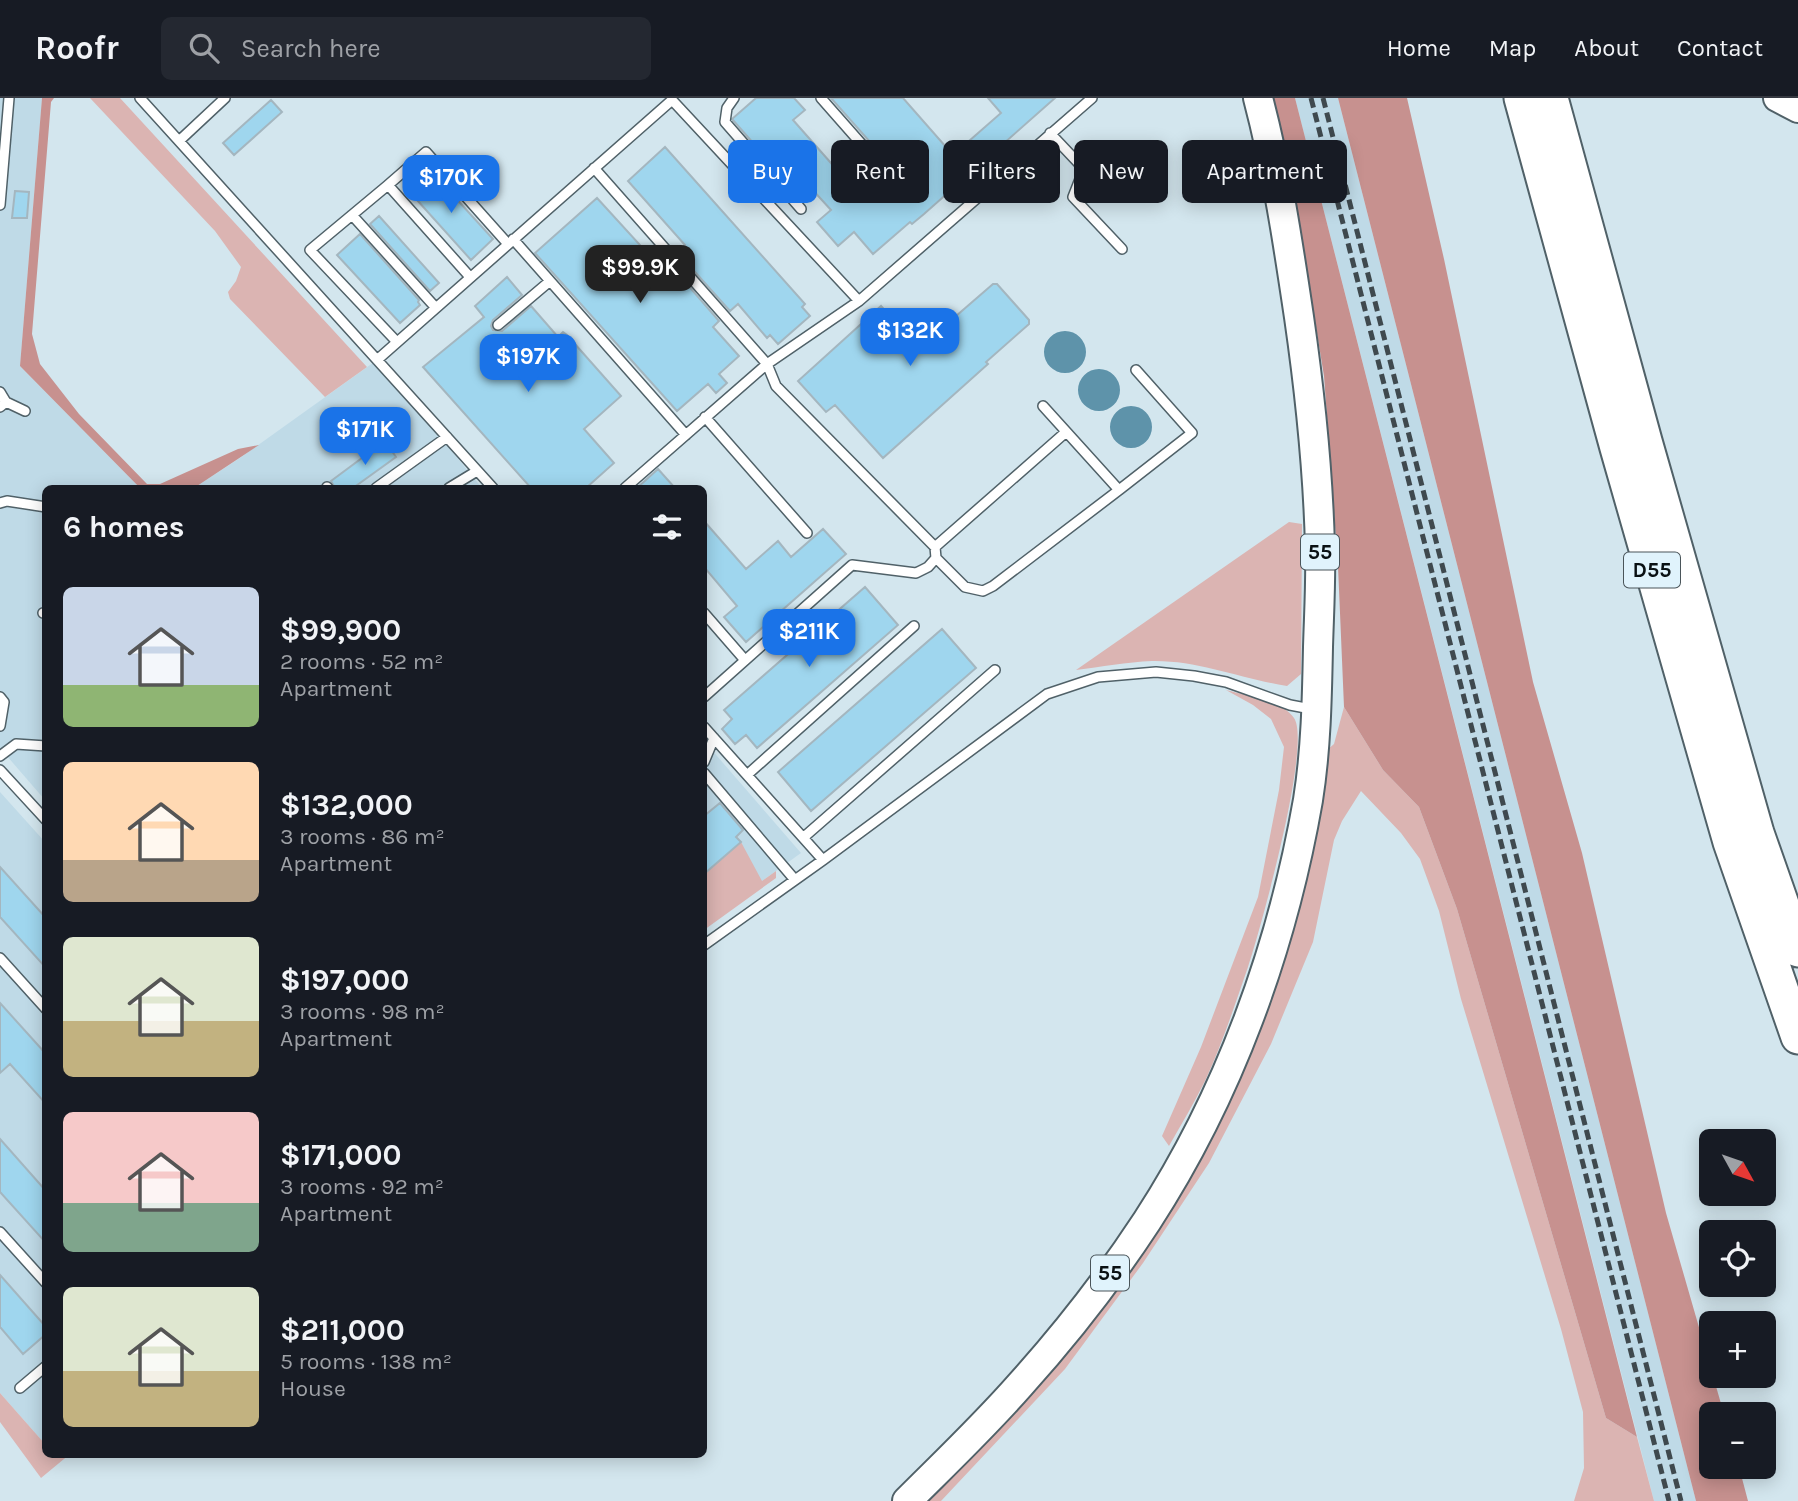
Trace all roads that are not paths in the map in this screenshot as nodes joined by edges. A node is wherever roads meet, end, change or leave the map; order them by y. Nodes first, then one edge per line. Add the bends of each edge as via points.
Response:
1 (9, 98) edge
2 (140, 98) edge
3 (225, 98) edge
4 (734, 98) edge
5 (821, 98) edge
6 (1092, 98) edge
7 (1258, 98) edge
8 (1521, 98) edge
9 (1551, 98) edge
10 (1777, 98) edge
11 (673, 99) edge
12 (1798, 109) edge
13 (1050, 133) junction
14 (858, 140) edge
15 (179, 141) junction
16 (594, 168) junction
17 (388, 185) junction
18 (0, 205) edge
19 (801, 209) dead end
20 (352, 215) junction
21 (511, 242) junction
22 (1122, 249) dead end
23 (470, 277) junction
24 (550, 281) junction
25 (859, 302) junction
26 (436, 307) junction
27 (498, 325) dead end
28 (397, 342) junction
29 (377, 360) junction
30 (767, 364) junction
31 (1136, 370) dead end
32 (0, 392) edge
33 (3, 405) edge
34 (1043, 406) dead end
35 (25, 411) dead end
36 (705, 418) junction
37 (1066, 432) junction
38 (686, 435) junction
39 (447, 437) junction
40 (477, 471) junction
41 (380, 485) edge
42 (454, 485) edge
43 (490, 485) edge
44 (628, 485) edge
45 (1119, 490) junction
46 (0, 503) edge
47 (42, 507) edge
48 (807, 533) dead end
49 (935, 547) junction
50 (936, 558) junction
51 (707, 616) edge
52 (914, 626) dead end
53 (744, 659) junction
54 (995, 670) dead end
55 (707, 694) edge
56 (0, 697) edge
57 (1316, 710) junction
58 (0, 726) edge
59 (707, 730) edge
60 (714, 738) junction
61 (42, 746) edge
62 (707, 755) edge
63 (0, 756) edge
64 (0, 770) edge
65 (747, 775) junction
66 (707, 777) edge
67 (42, 816) edge
68 (804, 838) junction
69 (823, 860) junction
70 (795, 880) junction
71 (707, 944) edge
72 (1798, 950) edge
73 (0, 958) edge
74 (42, 1005) edge
75 (1798, 1037) edge
76 (0, 1232) edge
77 (42, 1279) edge
78 (42, 1369) edge
79 (20, 1388) dead end
80 (907, 1501) edge

1 - 18 lane
2 - 15 lane
3 - 15 lane
4 - 19 lane via 725,122
5 - 14 lane
6 - 13 lane
7 - 57 main road, 55 via 1286,223 1316,461 1320,550
8 - 75 highway, D55 via 1730,842
9 - 72 highway, D55 via 1757,833
10 - 12 street
11 - 16 lane
11 - 25 lane
13 - 22 lane via 1084,169 1073,197
13 - 25 lane
15 - 29 lane
16 - 21 lane
16 - 30 lane
17 - 20 lane
17 - 21 lane via 426,152
17 - 23 lane
20 - 26 lane
20 - 28 lane via 310,250
21 - 23 lane
21 - 24 lane
23 - 26 lane
24 - 27 lane
24 - 38 lane
25 - 30 lane
26 - 28 lane
28 - 29 lane
29 - 39 lane
30 - 36 lane
30 - 49 lane via 776,386
31 - 45 lane via 1192,433
32 - 33 lane
33 - 35 lane
34 - 37 lane
36 - 38 lane
36 - 48 lane
37 - 45 lane
37 - 49 lane
38 - 44 lane
39 - 40 lane
39 - 41 lane
40 - 42 lane
40 - 43 lane
45 - 50 lane via 983,591 960,584
46 - 47 lane via 7,500
49 - 50 lane
50 - 53 lane via 916,573 852,565
51 - 53 lane
52 - 65 lane
53 - 55 lane
54 - 68 lane
56 - 58 lane via 4,702
57 - 69 lane via 1194,676 1156,672 1098,677 1046,694
57 - 80 main road, 55 via 1308,796 1291,884 1226,1078 1188,1152 1147,1220 1060,1338 1018,1388
59 - 60 lane
60 - 62 lane
60 - 65 lane
61 - 63 lane via 16,744
64 - 67 lane
65 - 68 lane
66 - 70 lane
68 - 69 lane
69 - 70 lane
70 - 71 lane
73 - 74 lane
76 - 77 lane
78 - 79 lane

